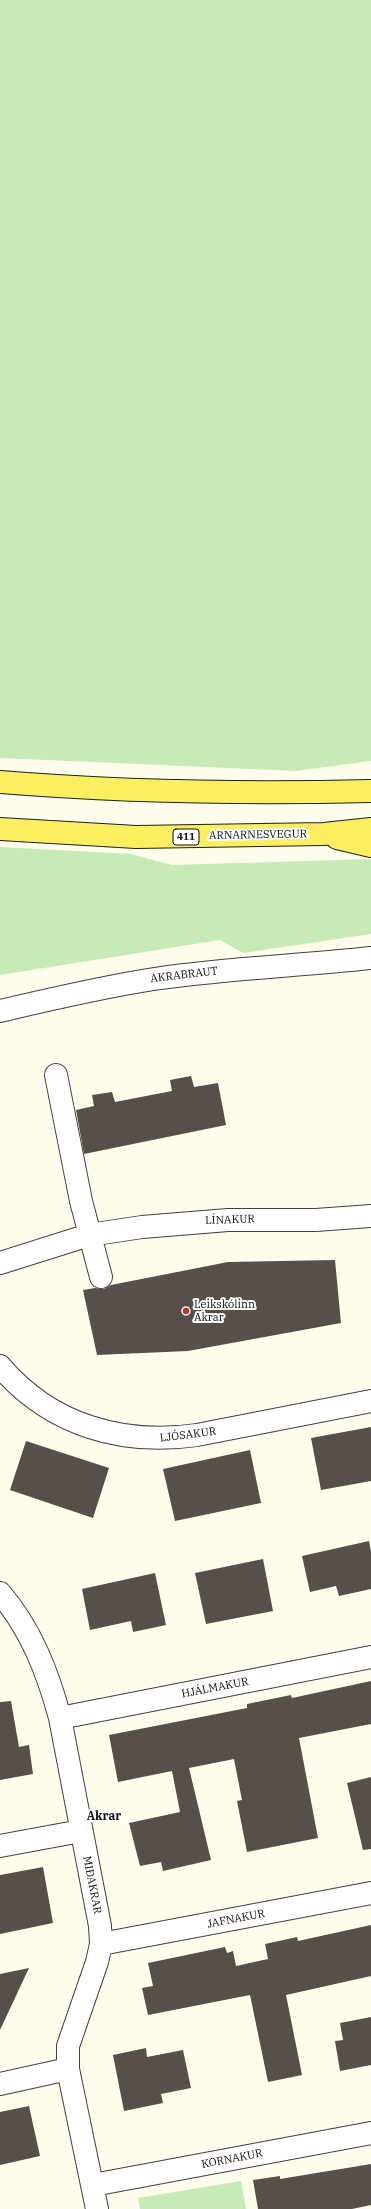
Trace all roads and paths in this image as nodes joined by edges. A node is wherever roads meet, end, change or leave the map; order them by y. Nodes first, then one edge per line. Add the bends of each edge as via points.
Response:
1 (0, 782) edge
2 (371, 791) edge
3 (0, 829) edge
4 (371, 829) edge
5 (324, 834) junction
6 (371, 846) edge
7 (371, 958) edge
8 (0, 1010) edge
9 (56, 1075) dead end
10 (371, 1216) edge
11 (90, 1235) junction
12 (0, 1263) edge
13 (101, 1277) dead end
14 (0, 1366) edge
15 (371, 1401) edge
16 (0, 1593) edge
17 (371, 1657) edge
18 (60, 1718) junction
19 (81, 1830) junction
20 (0, 1846) edge
21 (371, 1893) edge
22 (102, 1944) junction
23 (68, 2069) junction
24 (0, 2084) edge
25 (371, 2133) edge
26 (93, 2185) junction
27 (97, 2209) edge

1 - 2 main road via 174,791
3 - 5 main road, ARNARNESVEGUR / 411 via 136,837
4 - 5 main road, ARNARNESVEGUR / 411
5 - 6 main road
7 - 8 street, AKRABRAUT via 308,965 243,968 154,979
9 - 11 street
10 - 11 street, LÍNAKUR via 316,1220 184,1222
11 - 12 street, LÍNAKUR
11 - 13 street
14 - 15 street, LJÓSAKUR via 25,1392 54,1412 100,1431 123,1436 185,1437
16 - 18 street, MIÐAKRAR via 19,1618 39,1656 51,1685
17 - 18 street, HJÁLMAKUR
18 - 19 street, MIÐAKRAR
19 - 20 street
19 - 22 street, MIÐAKRAR
21 - 22 street, JAFNAKUR
22 - 23 street, MIÐAKRAR via 68,2046
23 - 24 street
23 - 26 street, MIÐAKRAR
25 - 26 street, KORNAKUR
26 - 27 street, MIÐAKRAR

